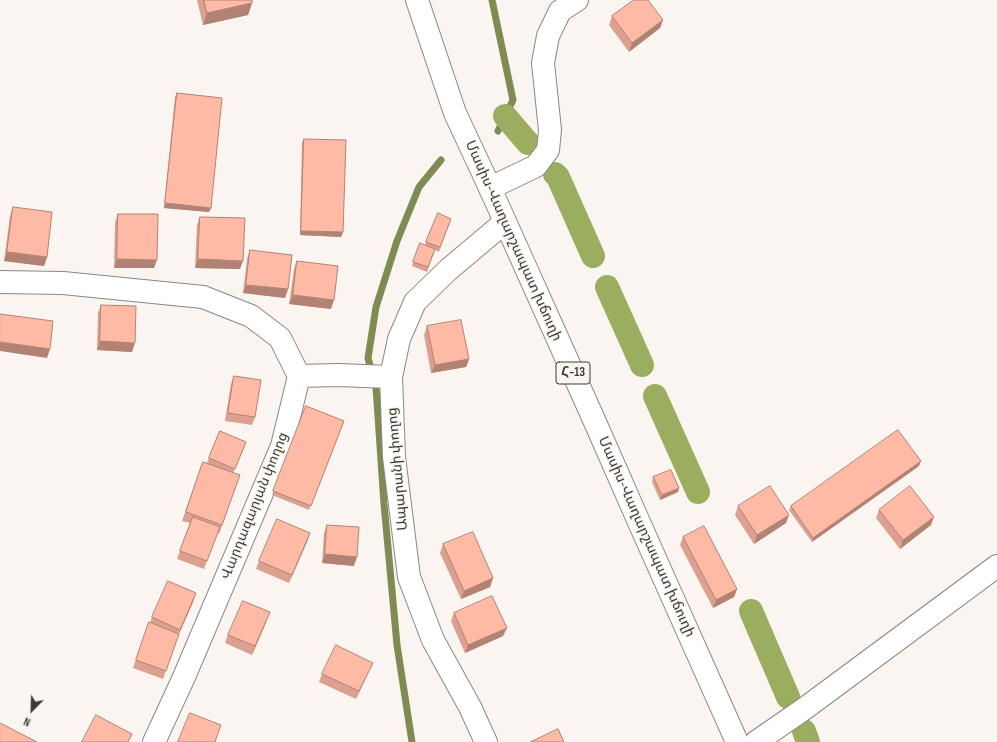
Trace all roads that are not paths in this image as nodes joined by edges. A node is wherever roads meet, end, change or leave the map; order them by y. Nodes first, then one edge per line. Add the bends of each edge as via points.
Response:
1 (417, 0) edge
2 (577, 0) edge
3 (490, 188) junction
4 (504, 222) junction
5 (0, 282) edge
6 (299, 376) junction
7 (391, 377) junction
8 (997, 566) edge
9 (154, 742) edge
10 (486, 742) edge
11 (737, 742) edge
12 (756, 742) edge

1 - 3 street, Մասիս-Վաղարշապատ խճուղի / Հ-13 via 455,113
2 - 3 street via 560,11 548,36 543,63 550,130 548,150 536,166
3 - 4 street, Մասիս-Վաղարշապատ խճուղի / Հ-13
4 - 7 street, Ապարանի փողոց via 448,270 416,302 399,339
4 - 11 street, Մասիս-Վաղարշապատ խճուղի / Հ-13
5 - 6 street via 63,283 203,297 251,316 280,338
6 - 7 street
6 - 9 street, Վարդազարյան փողոց via 282,446
7 - 10 street, Ապարանի փողոց via 394,457 409,577 433,640
8 - 12 street

